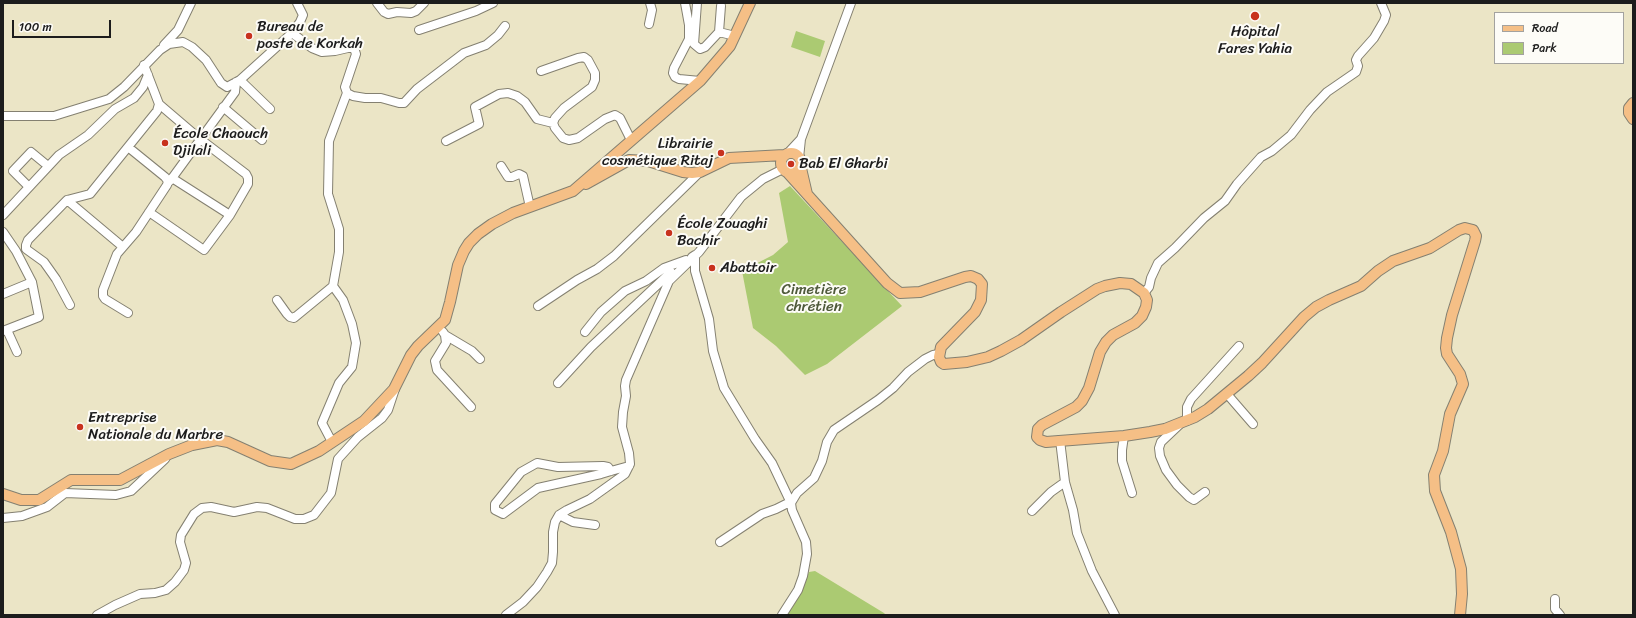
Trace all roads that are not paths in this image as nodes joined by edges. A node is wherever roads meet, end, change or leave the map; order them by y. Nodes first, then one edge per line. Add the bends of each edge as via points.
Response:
1 (191, 3) edge
2 (297, 3) edge
3 (377, 3) edge
4 (424, 3) edge
5 (493, 3) edge
6 (650, 3) edge
7 (685, 3) edge
8 (697, 3) edge
9 (750, 3) edge
10 (851, 3) edge
11 (1381, 3) edge
12 (721, 6) dead end
13 (649, 24) dead end
14 (505, 26) dead end
15 (419, 30) dead end
16 (719, 32) junction
17 (292, 33) junction
18 (735, 36) junction
19 (153, 57) junction
20 (144, 65) junction
21 (541, 71) dead end
22 (148, 75) junction
23 (238, 81) junction
24 (700, 81) junction
25 (347, 93) junction
26 (1633, 103) edge
27 (159, 104) junction
28 (223, 107) junction
29 (270, 109) dead end
30 (3, 116) edge
31 (1633, 119) edge
32 (553, 123) junction
33 (200, 139) junction
34 (801, 139) junction
35 (262, 140) dead end
36 (631, 140) junction
37 (446, 141) dead end
38 (128, 147) junction
39 (786, 154) junction
40 (750, 157) junction
41 (800, 161) junction
42 (48, 166) junction
43 (501, 166) dead end
44 (783, 169) junction
45 (700, 172) junction
46 (172, 178) junction
47 (167, 185) junction
48 (29, 187) junction
49 (573, 191) junction
50 (807, 194) junction
51 (67, 200) junction
52 (530, 207) junction
53 (149, 212) junction
54 (3, 215) edge
55 (230, 215) junction
56 (3, 232) edge
57 (123, 247) junction
58 (695, 255) junction
59 (686, 260) junction
60 (32, 282) junction
61 (333, 286) junction
62 (1144, 293) junction
63 (3, 294) edge
64 (277, 300) dead end
65 (70, 305) dead end
66 (538, 306) dead end
67 (128, 313) dead end
68 (439, 326) junction
69 (5, 331) edge
70 (585, 332) dead end
71 (445, 335) junction
72 (1239, 346) dead end
73 (17, 352) dead end
74 (939, 354) junction
75 (480, 359) dead end
76 (397, 382) junction
77 (558, 383) dead end
78 (1227, 394) junction
79 (471, 407) dead end
80 (1184, 422) junction
81 (1253, 424) dead end
82 (1124, 436) junction
83 (1060, 440) junction
84 (332, 442) junction
85 (170, 454) junction
86 (628, 466) junction
87 (611, 471) junction
88 (1065, 482) junction
89 (1132, 492) dead end
90 (1205, 492) dead end
91 (3, 494) edge
92 (792, 503) junction
93 (1032, 511) dead end
94 (559, 515) junction
95 (3, 518) edge
96 (595, 525) dead end
97 (720, 542) dead end
98 (1555, 599) dead end
99 (97, 615) edge
100 (506, 615) edge
101 (782, 615) edge
102 (1115, 615) edge
103 (1460, 615) edge
104 (1560, 615) edge

1 - 19 street via 178,30
2 - 17 street via 303,15
3 - 4 street via 388,14 411,13
5 - 15 street
6 - 13 street via 652,10
7 - 24 street via 689,40 673,73 679,79
8 - 16 street via 694,44 700,49 705,47
9 - 18 main road
10 - 34 street
11 - 62 street via 1386,15 1384,21 1374,38 1358,56 1356,72 1327,92 1291,135 1261,157 1236,184 1225,201 1158,263
12 - 16 street
14 - 25 street via 486,45 458,57 417,89 404,103
16 - 18 street
17 - 23 street
17 - 25 street via 322,52 354,48 356,54 345,86
18 - 24 main road via 730,46
19 - 20 street
19 - 23 street via 169,44 183,42 206,60 221,83 227,87
20 - 22 street
20 - 30 street via 109,99 54,116
21 - 32 street via 584,58 588,60 595,73 592,87 559,112
22 - 27 street
22 - 42 street via 144,87 134,98 115,109 88,135 59,154
23 - 28 street via 235,92
23 - 29 street
24 - 36 main road
25 - 61 street via 329,141 328,194 339,229 339,252
26 - 31 main road via 1629,112
27 - 33 street
27 - 38 street via 157,111
28 - 33 street
28 - 35 street
32 - 36 street via 558,134 569,140 578,138 615,115 620,118
32 - 37 street via 537,119 525,102 517,96 499,94 475,107 479,124
33 - 46 street
33 - 55 street via 248,178 248,184
34 - 39 street
34 - 41 street
36 - 49 main road
38 - 47 street via 165,177
38 - 51 street via 90,194
39 - 40 main road
39 - 41 main road via 794,154
39 - 44 main road via 782,158
40 - 44 main road
40 - 45 main road via 729,158
41 - 44 main road via 797,171
41 - 50 main road
42 - 48 street
42 - 48 street via 31,152 13,171
43 - 52 street via 508,177 519,174 523,176
44 - 50 main road
44 - 58 street via 741,197
45 - 49 main road via 692,174 648,160 629,160
45 - 66 street via 614,256
46 - 47 street
46 - 55 street
47 - 53 street
48 - 54 street
49 - 52 main road
50 - 74 main road via 887,283 900,294 920,292 965,277 978,279 982,284 981,300 974,312 941,347
51 - 57 street
51 - 65 street via 28,240 26,248 44,262
52 - 68 main road via 492,224 469,243 458,265 445,320
53 - 55 street via 204,250
53 - 57 street
56 - 60 street
57 - 67 street via 112,263 103,296
58 - 59 street
58 - 86 street via 669,280 624,386 626,396 622,427 629,453
58 - 92 street via 695,271 709,319 713,351 724,388 772,463
59 - 70 street via 664,268 646,281 625,291 601,312
59 - 77 street via 639,300
60 - 63 street
60 - 69 street via 39,317
61 - 64 street via 294,318 290,317
61 - 84 street via 343,300 356,343 352,367 339,383 322,423
62 - 74 main road via 1130,284 1105,286 1021,340 988,357 948,365 941,362
62 - 83 main road via 1147,300 1142,316 1106,342 1082,401 1076,407 1042,425 1037,431 1037,437 1042,441
68 - 71 street
68 - 76 main road via 411,355
69 - 73 street
71 - 75 street via 472,350
71 - 79 street via 446,343 435,361 437,370
72 - 80 street via 1191,399
74 - 92 street via 925,359 878,400 834,430 814,478 797,493
76 - 84 main road via 394,389 364,421
76 - 99 street via 388,410 382,418 358,437 338,459 331,493 314,515 304,520 267,508 257,507 234,512 211,507 202,508 194,514 181,535 180,542 186,563 175,582 166,590 140,594
78 - 80 main road via 1208,409
78 - 81 street
78 - 103 main road via 1262,363 1316,308 1361,286 1393,261 1430,248 1459,230 1473,230 1475,241 1446,343 1447,354 1460,374 1463,384 1450,414 1434,475 1436,491 1459,562 1462,594
80 - 82 main road via 1165,429
80 - 90 street via 1161,442 1160,456 1166,470 1189,497 1194,500
82 - 83 main road
82 - 89 street via 1122,461
83 - 88 street
84 - 85 main road via 291,464 270,461 228,442 217,440 192,445
85 - 91 main road via 120,480 71,480 39,500 21,500
85 - 95 street via 131,491 116,495 65,493 47,506 22,516
86 - 87 street
86 - 94 street via 625,474 612,484
87 - 87 street via 538,488 503,514 495,510 495,504 521,472 537,463 558,467 603,466
88 - 93 street
88 - 102 street via 1084,552
92 - 97 street via 762,514
92 - 101 street via 792,510 806,542 807,554 804,576
94 - 96 street via 573,522
94 - 100 street via 553,532 552,563 537,587
98 - 104 street via 1555,609

